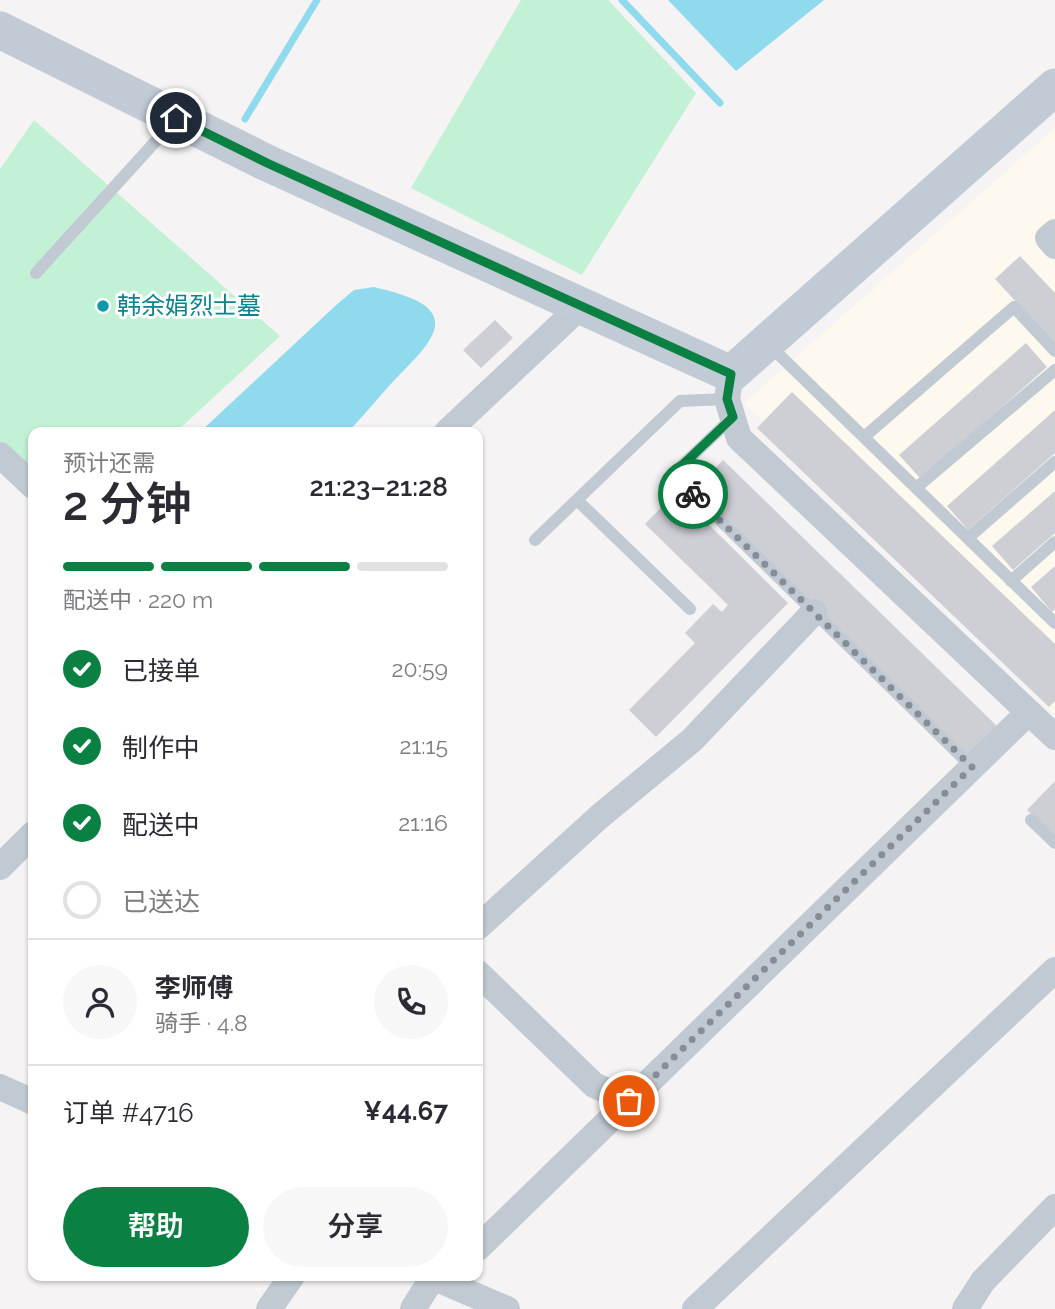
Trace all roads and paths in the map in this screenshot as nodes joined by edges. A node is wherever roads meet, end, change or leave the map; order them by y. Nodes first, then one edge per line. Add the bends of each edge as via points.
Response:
1 (0, 30) edge
2 (1055, 87) edge
3 (176, 118) junction
4 (1055, 232) edge
5 (1055, 246) edge
6 (36, 273) dead end
7 (582, 305) junction
8 (767, 342) junction
9 (1055, 351) edge
10 (1055, 370) edge
11 (730, 397) junction
12 (452, 427) edge
13 (864, 437) junction
14 (0, 456) edge
15 (1055, 462) edge
16 (28, 481) edge
17 (916, 488) junction
18 (578, 500) junction
19 (968, 538) junction
20 (535, 540) dead end
21 (1055, 542) edge
22 (1011, 581) junction
23 (690, 609) dead end
24 (814, 612) junction
25 (1053, 618) edge
26 (1029, 712) junction
27 (1055, 737) edge
28 (972, 767) junction
29 (1031, 820) dead end
30 (28, 839) edge
31 (1055, 843) edge
32 (0, 867) edge
33 (483, 919) edge
34 (1055, 970) edge
35 (483, 978) edge
36 (0, 1087) edge
37 (28, 1100) edge
38 (629, 1101) junction
39 (1055, 1207) edge
40 (483, 1243) edge
41 (289, 1281) edge
42 (436, 1281) edge
43 (446, 1281) edge
44 (269, 1309) edge
45 (412, 1309) edge
46 (508, 1309) edge
47 (695, 1309) edge
48 (965, 1309) edge

1 - 3 street
2 - 8 street
3 - 6 lane
3 - 7 street
4 - 5 street via 1048,238
7 - 11 street
7 - 12 street
8 - 11 street
8 - 13 lane
9 - 13 lane via 1014,307
10 - 17 lane
11 - 18 lane via 680,401
11 - 24 lane via 673,474
11 - 26 street via 739,438
13 - 17 lane
14 - 16 street
15 - 19 lane
17 - 19 lane
18 - 20 lane
18 - 23 lane
19 - 22 lane
21 - 22 lane
22 - 25 lane
24 - 28 lane
24 - 33 street via 691,740
26 - 27 street
26 - 28 street
28 - 38 street
29 - 31 lane
30 - 32 street
34 - 47 street
35 - 38 street via 594,1085
36 - 37 street
38 - 40 street
39 - 48 street via 983,1281
41 - 44 street
42 - 45 street
43 - 46 street

